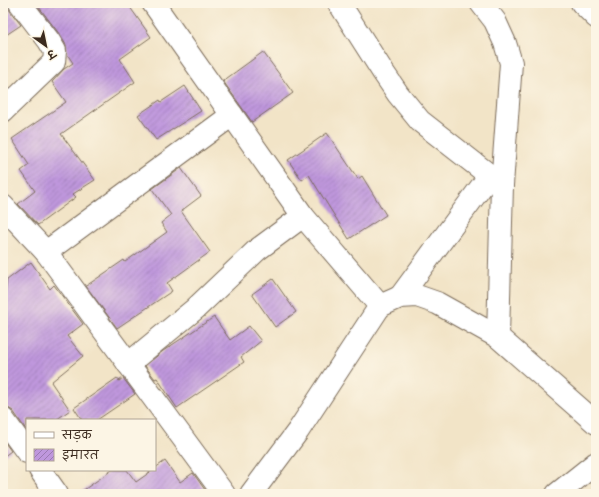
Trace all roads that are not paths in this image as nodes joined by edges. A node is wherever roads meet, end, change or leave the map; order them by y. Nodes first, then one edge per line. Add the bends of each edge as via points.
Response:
1 (20, 3) edge
2 (339, 3) edge
3 (481, 3) edge
4 (582, 3) edge
5 (160, 6) edge
6 (596, 17) edge
7 (3, 111) edge
8 (232, 115) junction
9 (496, 180) junction
10 (3, 206) edge
11 (304, 216) junction
12 (46, 252) junction
13 (400, 297) junction
14 (380, 306) junction
15 (498, 337) junction
16 (128, 364) junction
17 (3, 419) edge
18 (596, 423) edge
19 (26, 451) edge
20 (596, 463) edge
21 (41, 471) edge
22 (57, 494) edge
23 (224, 494) edge
24 (251, 494) edge
25 (556, 494) edge

1 - 7 street via 55,51 54,62
2 - 9 street via 398,94 420,121
3 - 9 street via 495,21 511,62
4 - 6 street
5 - 8 street
8 - 11 street
8 - 12 street
9 - 13 street
9 - 15 street
10 - 12 street
11 - 14 street
11 - 16 street via 256,250 195,309
12 - 16 street
13 - 14 street
13 - 15 street via 417,296 437,303
14 - 24 street via 298,431
15 - 18 street
16 - 23 street
17 - 19 street
20 - 25 street
21 - 22 street

